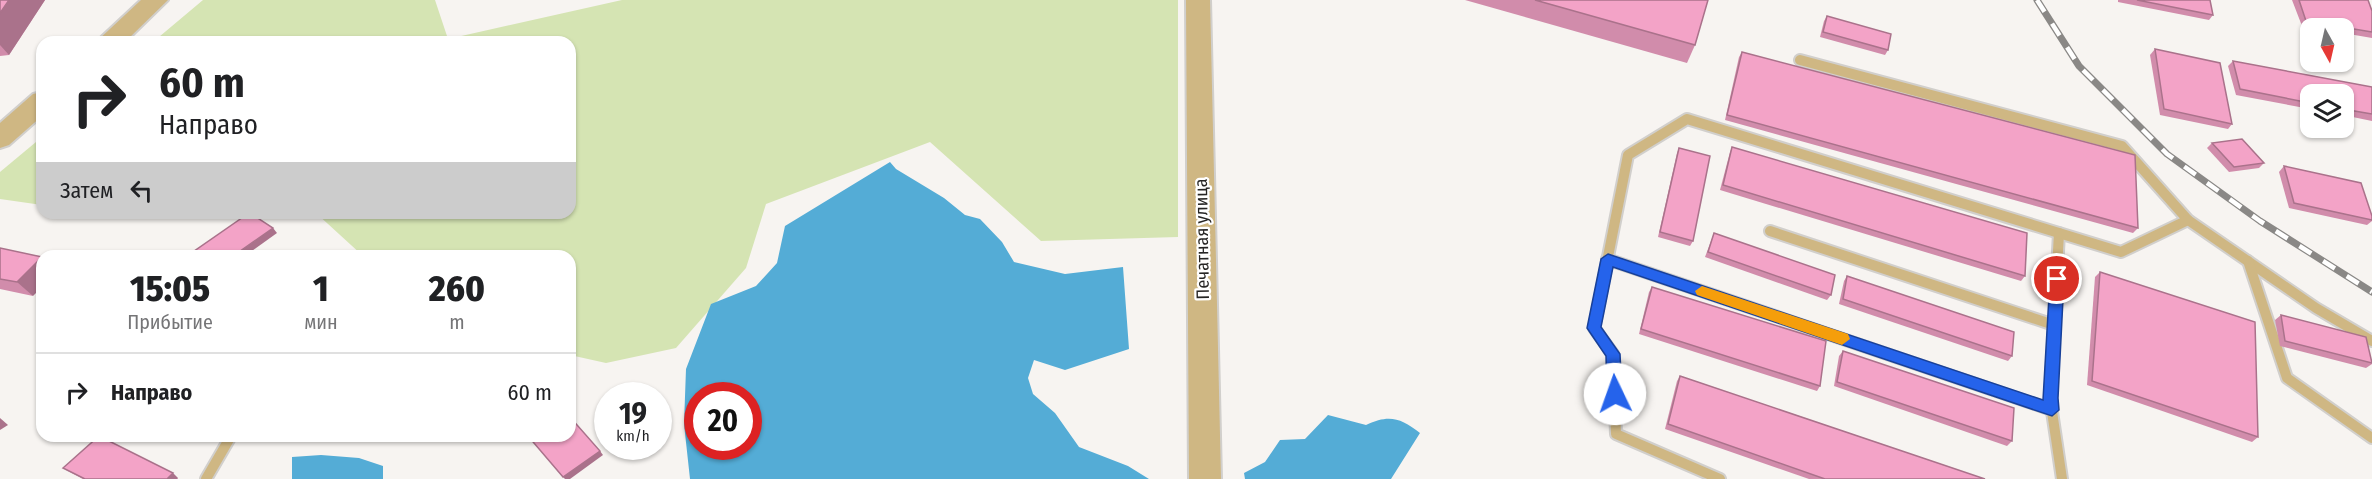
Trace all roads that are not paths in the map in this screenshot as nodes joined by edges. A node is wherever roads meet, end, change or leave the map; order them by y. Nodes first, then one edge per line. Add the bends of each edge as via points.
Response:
1 (156, 0) edge
2 (1198, 0) edge
3 (116, 36) edge
4 (1800, 60) dead end
5 (36, 106) edge
6 (0, 138) edge
7 (2188, 220) junction
8 (1770, 231) dead end
9 (2059, 233) junction
10 (1608, 259) junction
11 (2248, 261) junction
12 (2054, 325) junction
13 (2372, 341) edge
14 (2052, 410) junction
15 (2371, 437) edge
16 (228, 442) edge
17 (206, 479) edge
18 (1205, 479) edge
19 (1720, 479) edge
20 (2062, 479) edge

1 - 3 street
2 - 18 street, Печатная улица
4 - 7 lane via 2122,146
5 - 6 street
7 - 9 lane via 2121,252
7 - 11 lane
8 - 12 lane
9 - 10 lane via 1687,119 1628,155
9 - 12 lane
10 - 14 lane
10 - 19 lane via 1594,328 1613,354 1616,434
11 - 13 lane
11 - 15 lane via 2287,378
12 - 14 lane
14 - 20 lane
16 - 17 lane

